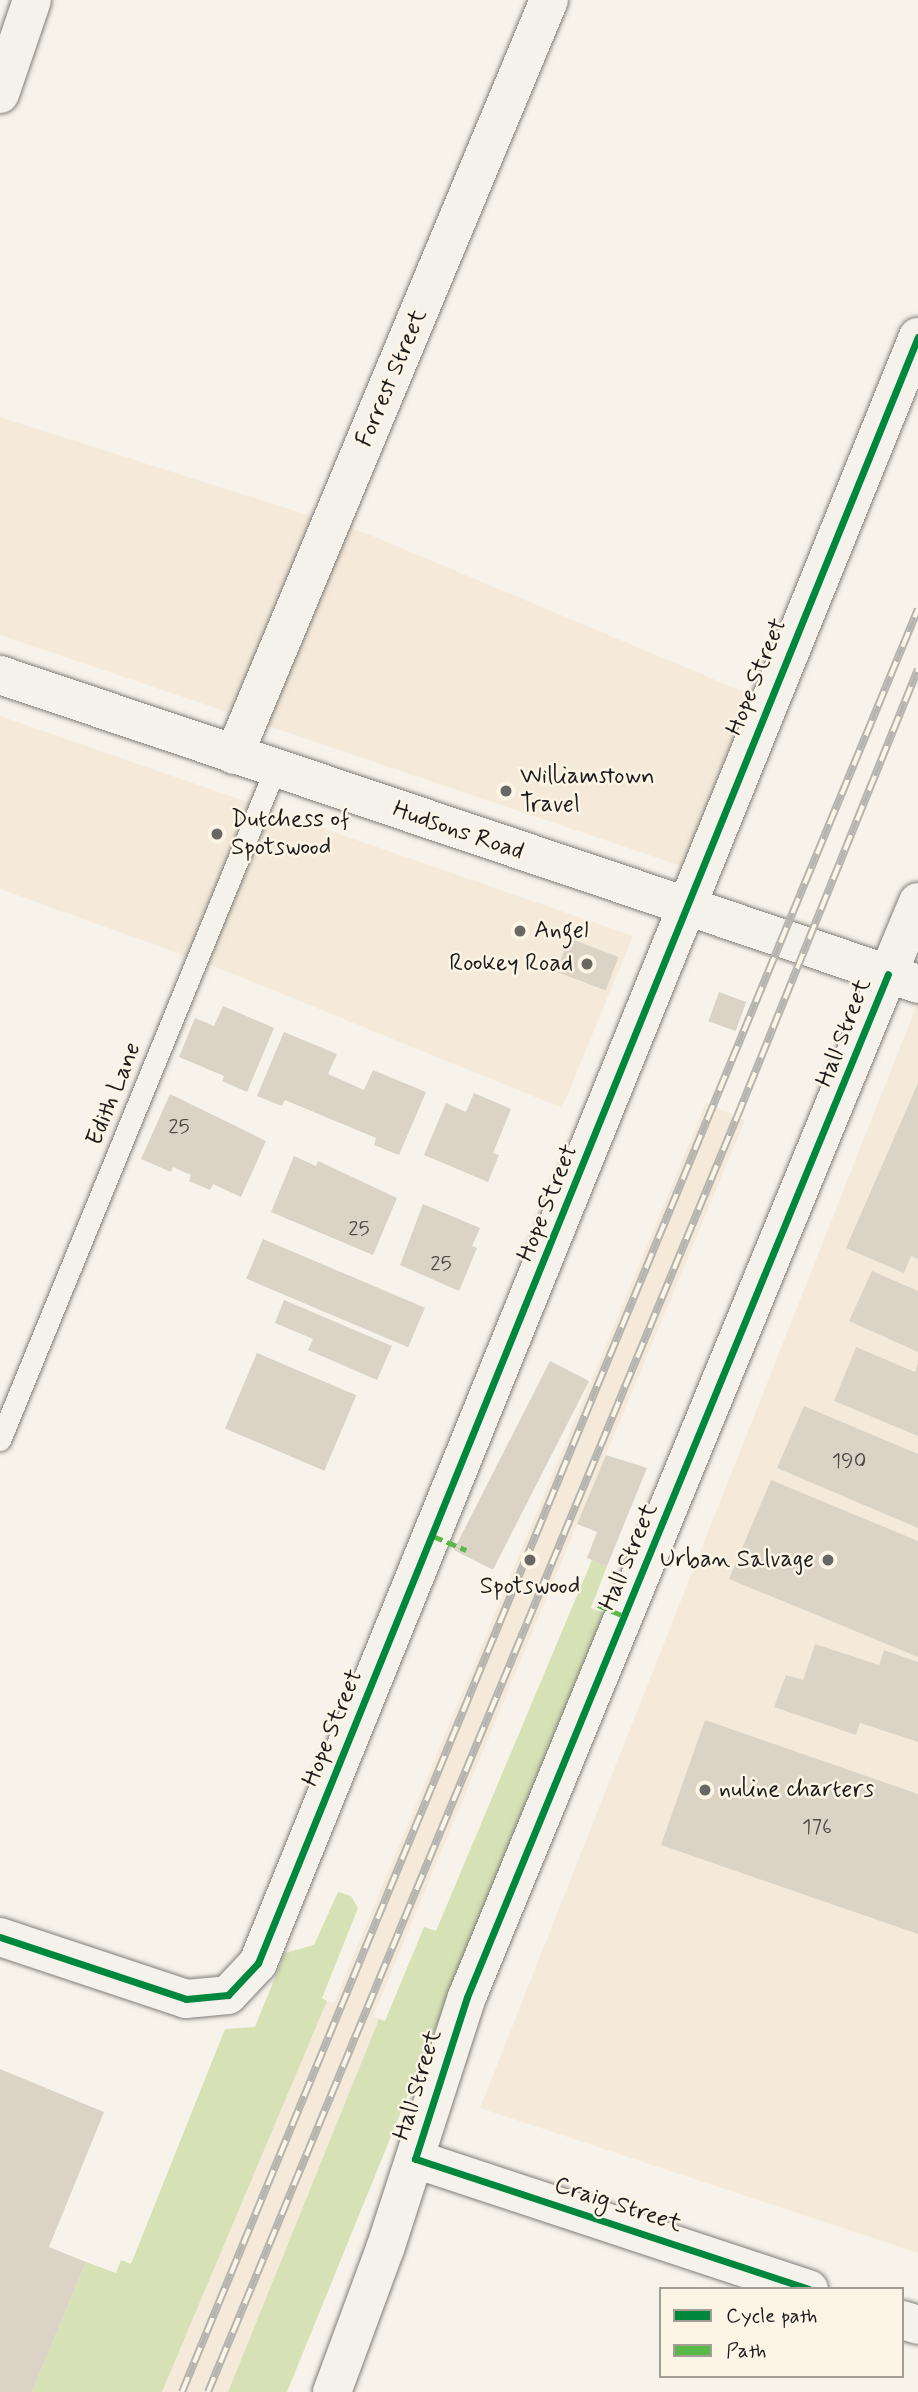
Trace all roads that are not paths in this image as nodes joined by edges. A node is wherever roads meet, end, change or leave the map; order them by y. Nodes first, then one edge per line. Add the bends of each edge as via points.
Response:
1 (32, 0) edge
2 (549, 0) edge
3 (0, 94) edge
4 (918, 337) edge
5 (0, 675) edge
6 (234, 755) junction
7 (275, 769) junction
8 (918, 902) edge
9 (689, 910) junction
10 (903, 979) edge
11 (0, 1440) edge
12 (0, 1937) edge
13 (415, 2159) junction
14 (803, 2287) edge
15 (332, 2392) edge

1 - 3 street
2 - 6 street, Forrest Street
4 - 9 street, Hope Street via 699,870
5 - 6 street, Hudsons Road
6 - 7 street, Hudsons Road
7 - 9 street, Hudsons Road
7 - 11 lane, Edith Lane
8 - 10 street, Hall Street
9 - 10 street, Hudsons Road
9 - 12 street, Hope Street via 258,1963 228,1995 186,1999
10 - 13 street, Hall Street via 467,1997
13 - 14 street, Craig Street
13 - 15 street, Hall Street

